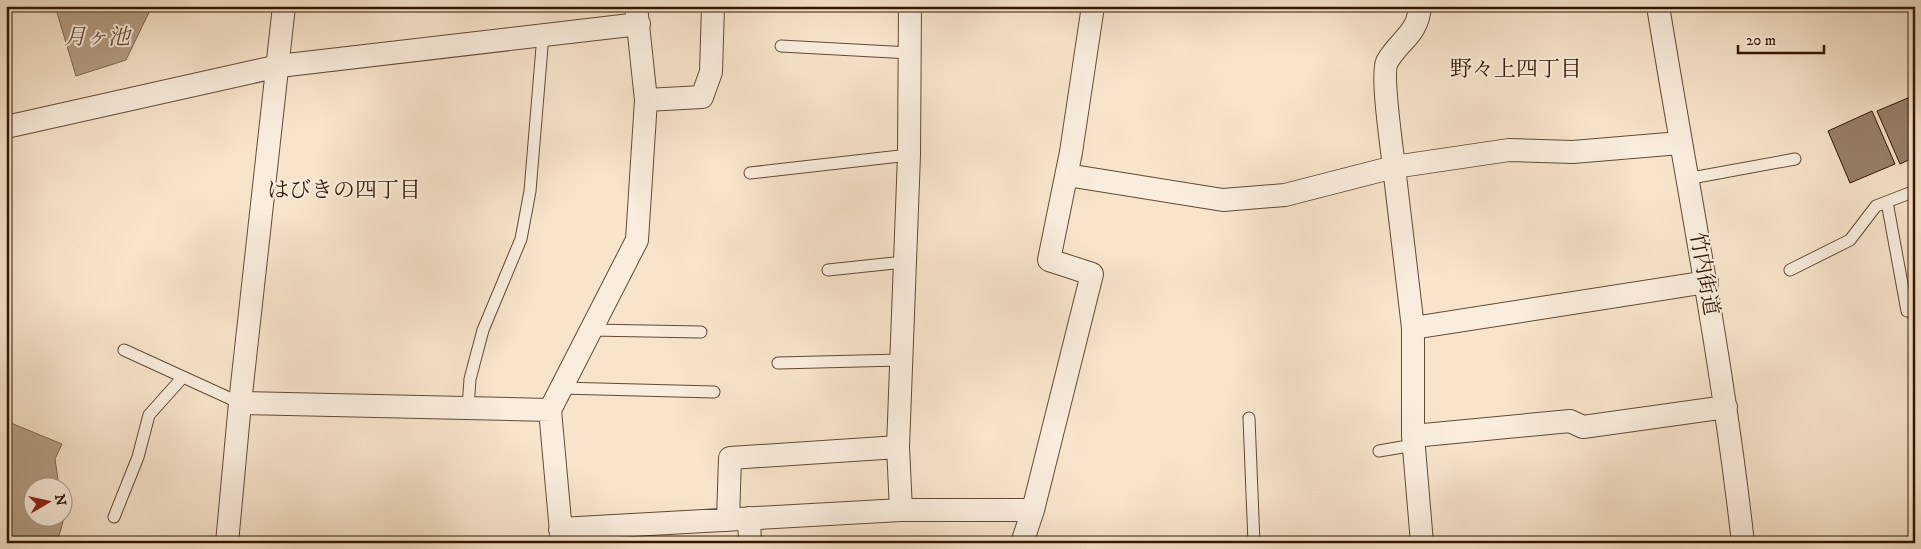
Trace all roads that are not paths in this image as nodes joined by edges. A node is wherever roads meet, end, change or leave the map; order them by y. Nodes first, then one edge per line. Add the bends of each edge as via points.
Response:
1 (284, 6) edge
2 (713, 6) edge
3 (910, 6) edge
4 (1093, 6) edge
5 (1420, 6) edge
6 (1658, 6) edge
7 (637, 15) edge
8 (543, 35) junction
9 (781, 46) dead end
10 (910, 53) junction
11 (279, 66) junction
12 (646, 100) junction
13 (6, 127) edge
14 (1680, 143) junction
15 (909, 156) junction
16 (1795, 160) dead end
17 (1394, 167) junction
18 (750, 173) dead end
19 (1067, 175) junction
20 (1686, 179) junction
21 (1915, 191) edge
22 (1887, 202) junction
23 (904, 262) junction
24 (828, 270) dead end
25 (1790, 270) dead end
26 (1707, 282) junction
27 (1907, 311) dead end
28 (1413, 328) junction
29 (591, 330) junction
30 (701, 332) dead end
31 (124, 350) dead end
32 (900, 360) junction
33 (778, 363) dead end
34 (183, 377) junction
35 (561, 388) junction
36 (714, 392) dead end
37 (240, 403) junction
38 (1726, 407) junction
39 (468, 408) junction
40 (550, 410) junction
41 (1248, 418) dead end
42 (1413, 440) junction
43 (898, 447) junction
44 (1379, 451) dead end
45 (901, 510) junction
46 (1033, 510) junction
47 (114, 517) dead end
48 (738, 519) junction
49 (561, 536) edge
50 (227, 543) edge
51 (750, 543) edge
52 (1022, 543) edge
53 (1254, 543) edge
54 (1422, 543) edge
55 (1743, 543) edge

1 - 11 street
2 - 12 street via 710,72 702,97
3 - 10 street
4 - 19 street
5 - 17 street via 1419,21 1386,64 1387,112
6 - 14 street, 竹内街道
7 - 8 street
7 - 12 street
8 - 11 street
8 - 39 lane via 530,191 521,239 483,330 470,379
9 - 10 lane
10 - 15 street
11 - 13 street
11 - 37 street
12 - 29 street via 637,240
14 - 17 street via 1574,152 1509,150
14 - 20 street, 竹内街道
15 - 18 lane
15 - 23 street
16 - 20 lane
17 - 19 street via 1285,195 1223,200
17 - 28 street
19 - 46 street via 1049,260 1092,274
20 - 26 street, 竹内街道
21 - 22 lane
22 - 25 lane via 1876,206 1850,240
22 - 27 lane
23 - 24 lane
23 - 32 street
26 - 28 street
26 - 38 street, 竹内街道
28 - 42 street
29 - 30 lane
29 - 35 street
31 - 34 lane
32 - 33 lane
32 - 43 street
34 - 37 lane
34 - 47 lane via 149,415 138,457
35 - 36 lane
35 - 40 street
37 - 39 street
37 - 50 street
38 - 42 street via 1583,427 1570,421
38 - 55 street, 竹内街道
39 - 40 street
40 - 49 street
41 - 53 lane
42 - 44 lane
42 - 54 street
43 - 45 street
43 - 48 street via 730,458
45 - 46 street
45 - 48 street
46 - 52 street
48 - 49 street
48 - 51 street

